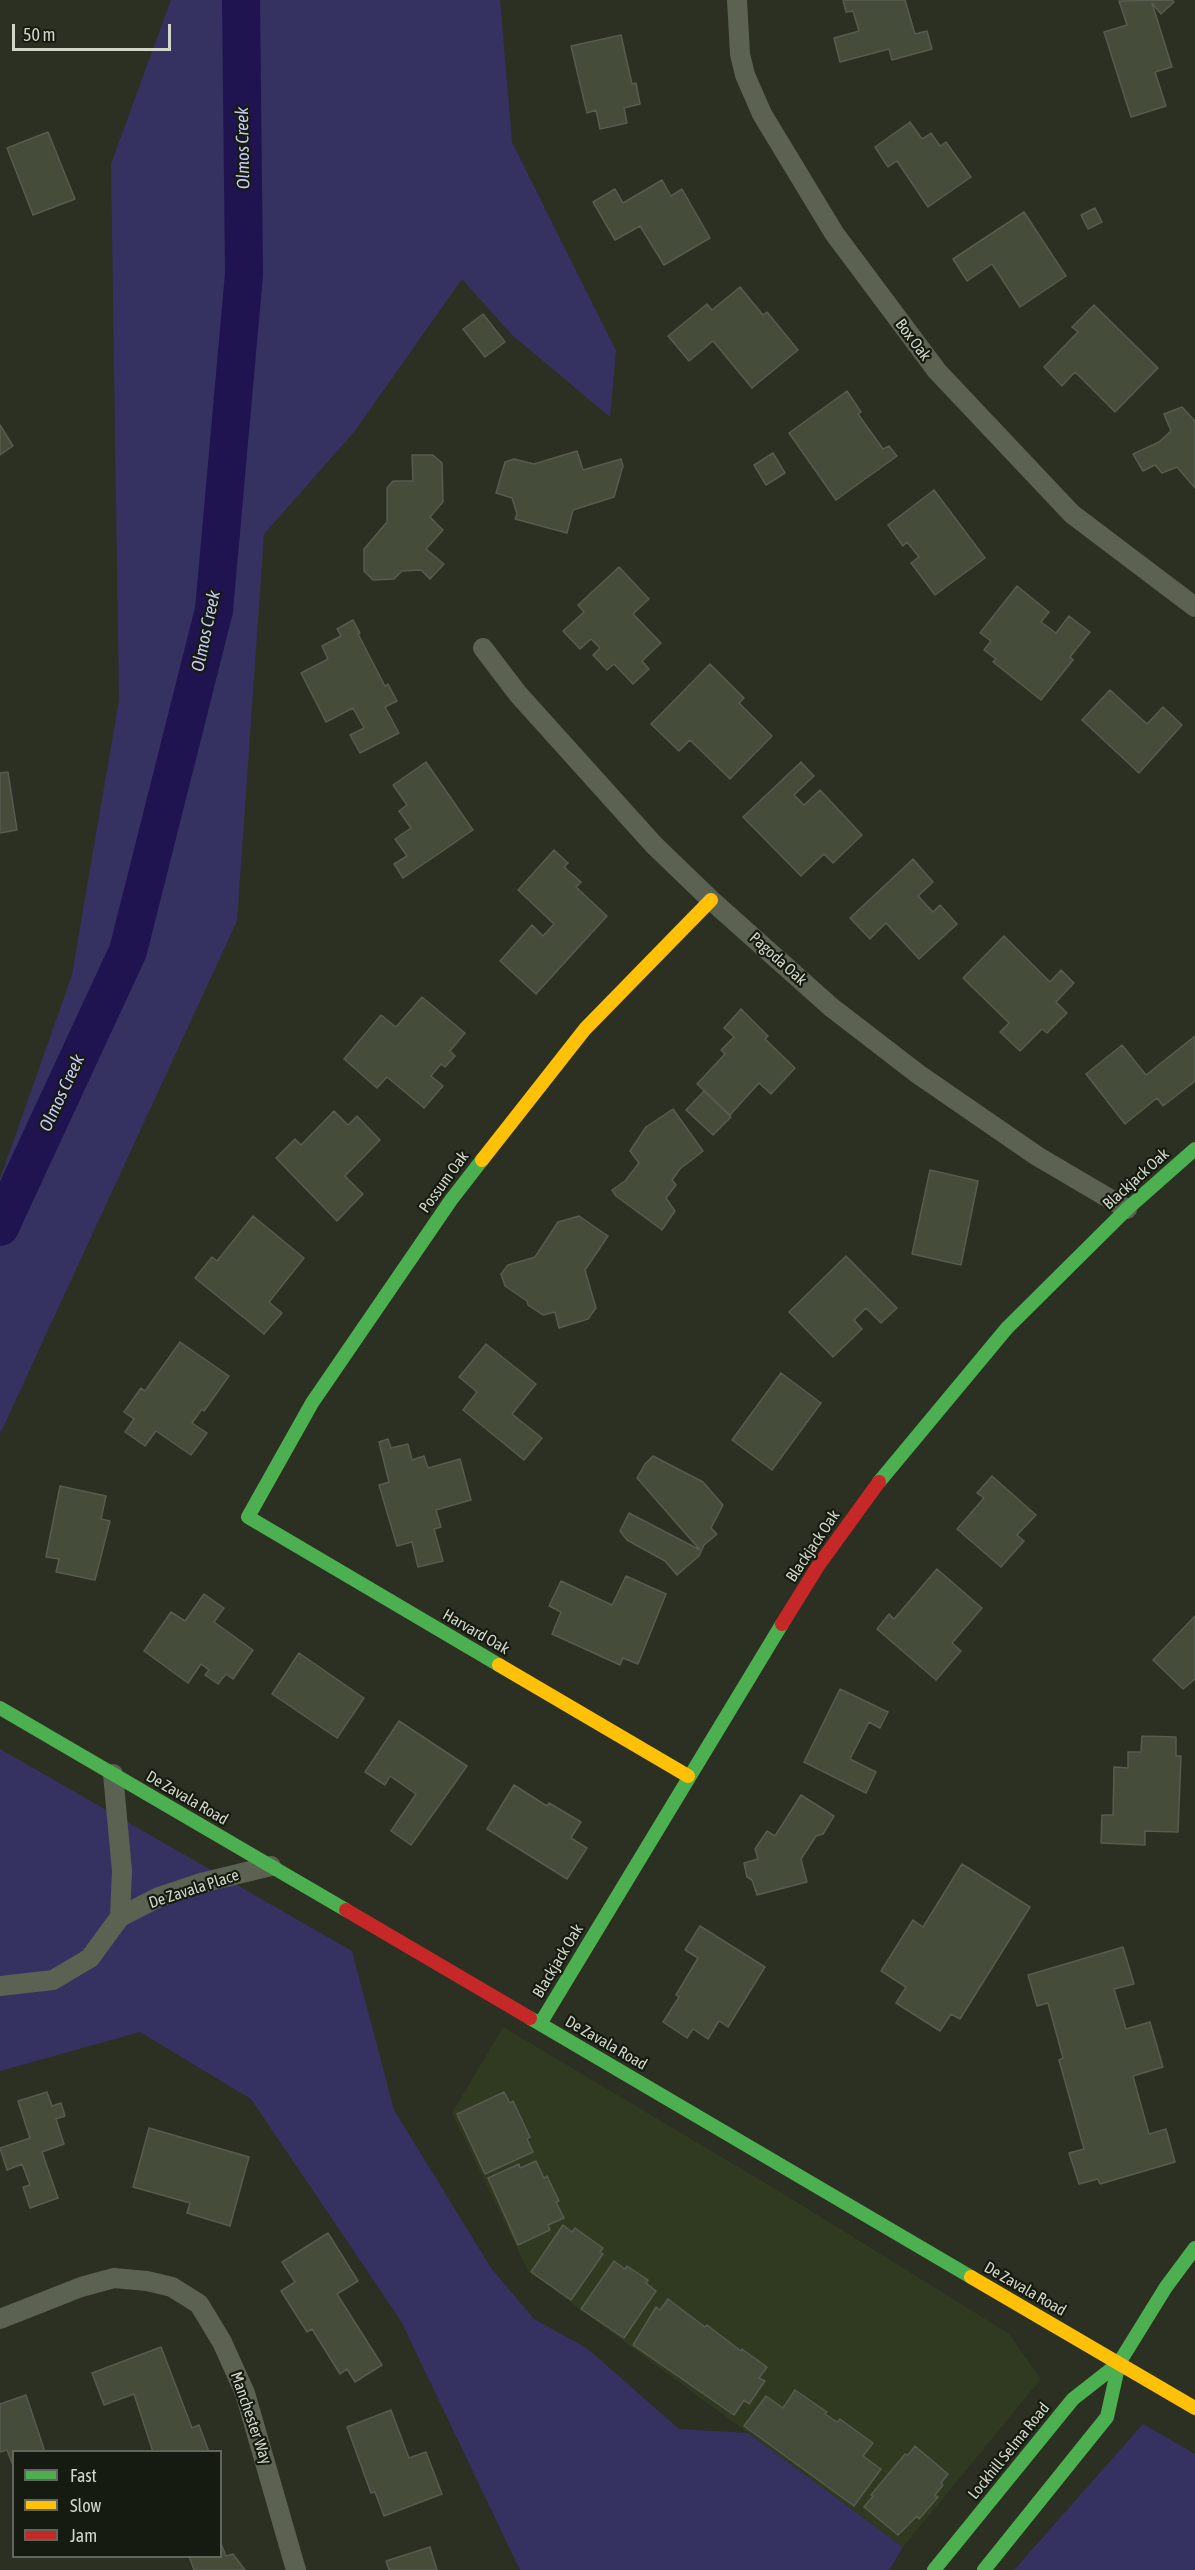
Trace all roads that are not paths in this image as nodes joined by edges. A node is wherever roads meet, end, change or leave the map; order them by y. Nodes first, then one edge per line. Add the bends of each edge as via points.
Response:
1 (737, 0) edge
2 (1195, 608) edge
3 (483, 648) dead end
4 (711, 900) junction
5 (1195, 1149) edge
6 (1127, 1209) junction
7 (248, 1517) joint
8 (0, 1708) edge
9 (113, 1774) junction
10 (688, 1776) junction
11 (271, 1866) junction
12 (120, 1917) junction
13 (0, 1986) edge
14 (540, 2024) junction
15 (1195, 2248) edge
16 (0, 2319) edge
17 (1119, 2363) junction
18 (1195, 2408) edge
19 (296, 2570) edge
20 (934, 2570) edge
21 (984, 2570) edge

1 - 2 street, Box Oak via 740,54 762,114 834,233 937,371 1072,514
3 - 4 street, Pagoda Oak via 600,787
4 - 6 street, Pagoda Oak via 831,1007 918,1074 1036,1156
4 - 7 street, Possum Oak via 585,1029 451,1200 312,1403
5 - 6 street, Blackjack Oak
6 - 10 street, Blackjack Oak via 1007,1328 873,1489 818,1566
7 - 10 street, Harvard Oak
8 - 9 street, De Zavala Road
9 - 11 street, De Zavala Road
9 - 12 street via 122,1871
10 - 14 street, Blackjack Oak
11 - 12 street, De Zavala Place via 159,1897
11 - 14 street, De Zavala Road
12 - 13 street, De Zavala Place via 90,1958 53,1980
14 - 17 street, De Zavala Road
15 - 17 street, Lockhill Selma Road
16 - 19 street, Manchester Way via 114,2278 172,2287 199,2304 245,2393
17 - 18 street, De Zavala Road
17 - 20 street, Lockhill Selma Road via 1072,2399
17 - 21 street, Lockhill Selma Road via 1107,2417

